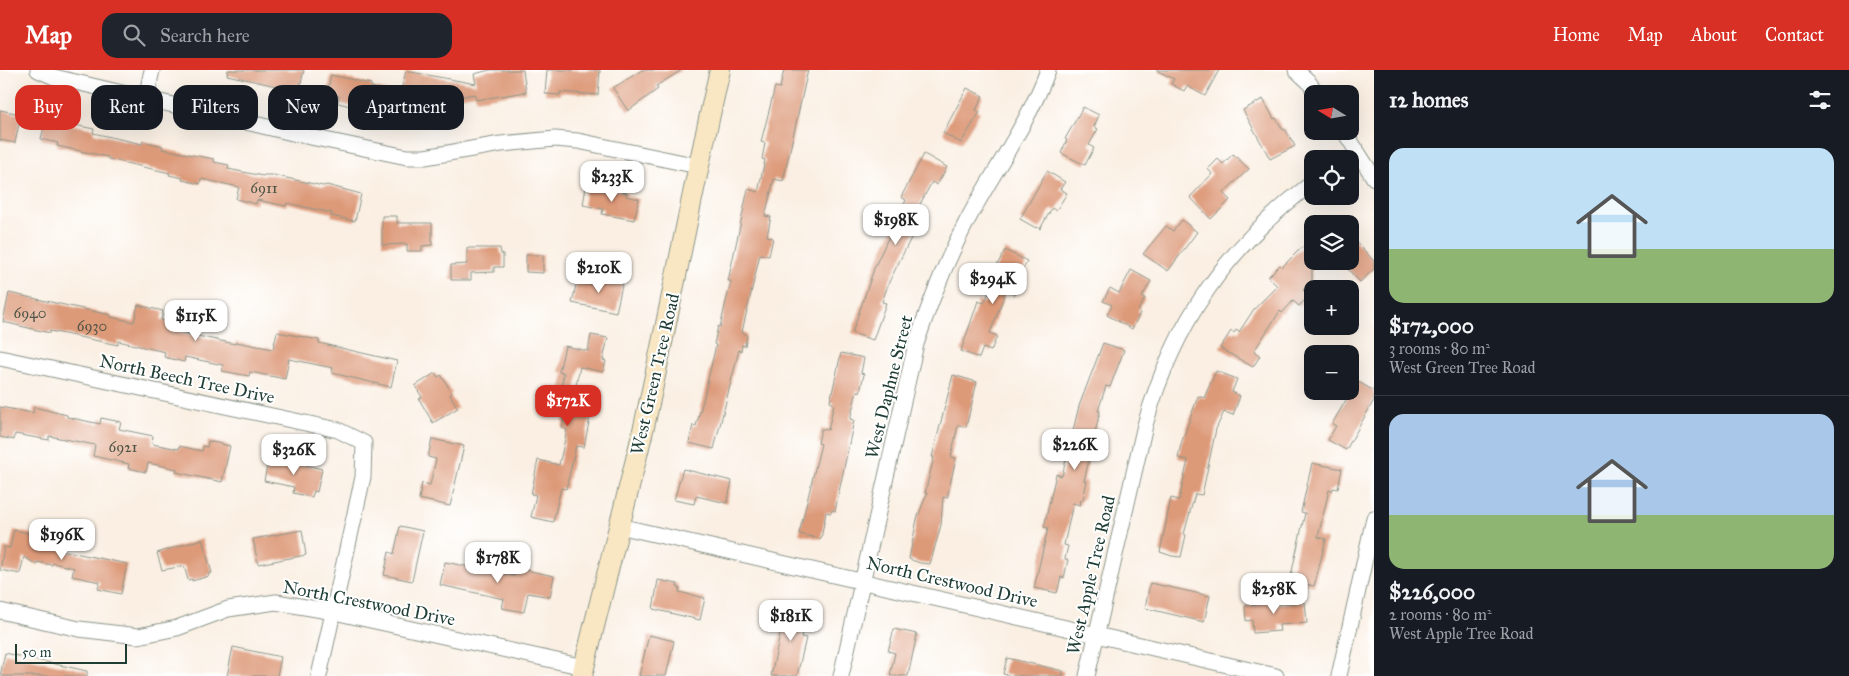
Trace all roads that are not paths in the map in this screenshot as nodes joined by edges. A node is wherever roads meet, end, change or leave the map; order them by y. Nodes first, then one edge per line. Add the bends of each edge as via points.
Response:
1 (38, 70) edge
2 (152, 70) edge
3 (720, 70) edge
4 (1048, 70) edge
5 (1296, 70) edge
6 (91, 85) edge
7 (149, 85) edge
8 (1309, 85) edge
9 (163, 102) edge
10 (1359, 162) edge
11 (698, 166) junction
12 (1374, 178) edge
13 (1304, 189) edge
14 (0, 358) edge
15 (1374, 518) edge
16 (619, 526) junction
17 (863, 582) junction
18 (0, 611) edge
19 (334, 612) junction
20 (1096, 634) junction
21 (583, 671) edge
22 (319, 676) edge
23 (841, 676) edge
24 (1087, 676) edge
25 (1276, 676) edge
26 (1339, 676) edge

1 - 6 street
2 - 7 street
3 - 11 street, West Green Tree Road
4 - 17 street, West Daphne Street via 1026,120 967,222 928,309 916,344
5 - 8 street
9 - 11 street via 407,157 556,139 578,140
10 - 12 street
11 - 16 street, West Green Tree Road via 678,275
13 - 20 street, West Apple Tree Road via 1268,218 1222,269 1201,297 1167,360 1154,390
14 - 19 street, North Beech Tree Drive via 338,430 364,443 363,477
15 - 26 street
16 - 17 street, North Crestwood Drive
16 - 21 street, West Green Tree Road
17 - 20 street, North Crestwood Drive
17 - 23 street, West Daphne Street
18 - 19 street, North Crestwood Drive via 79,629 138,636 178,628 228,609 276,602
19 - 21 street, North Crestwood Drive
19 - 22 street
20 - 24 street, West Apple Tree Road
20 - 25 street, North Crestwood Drive

